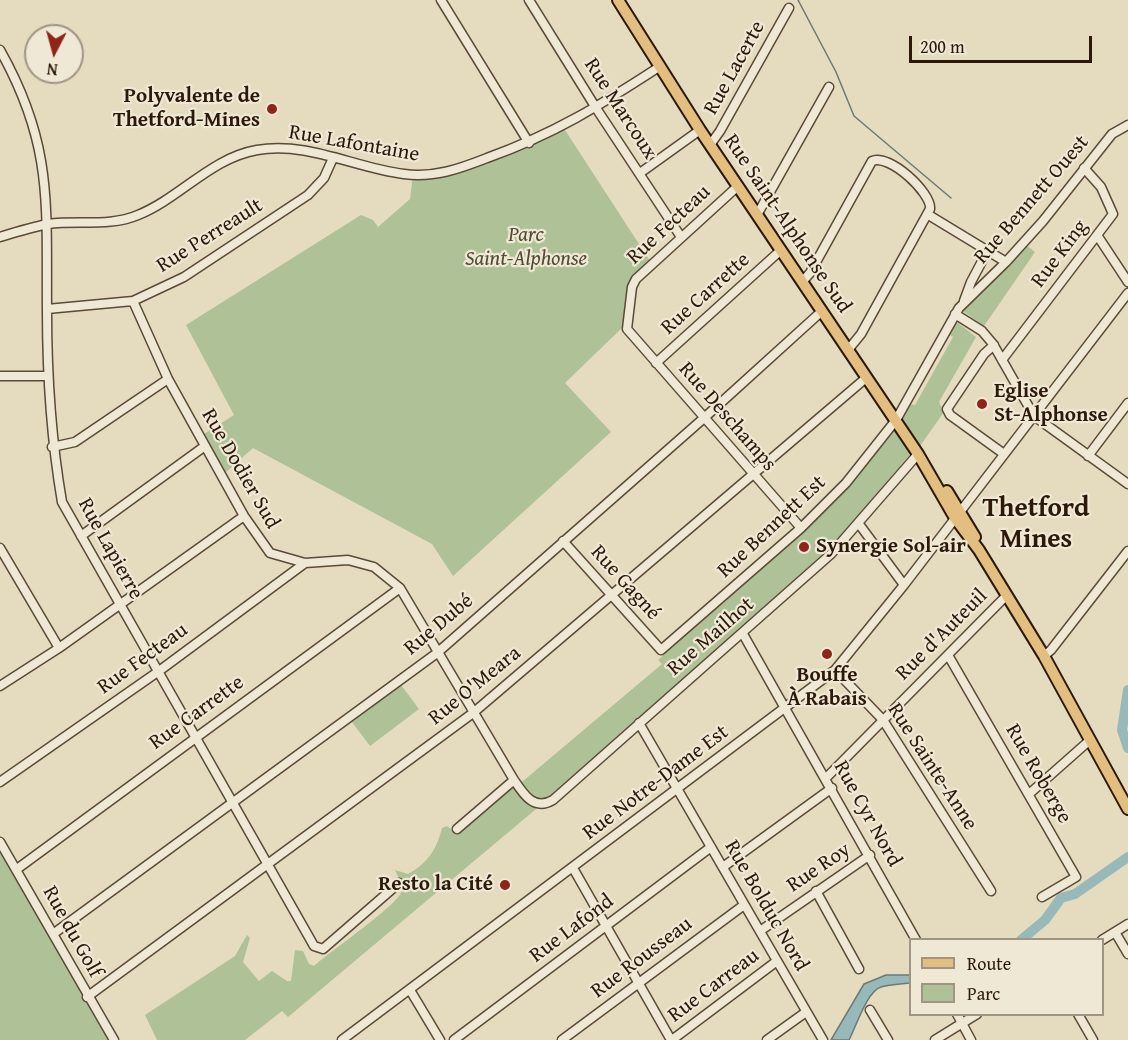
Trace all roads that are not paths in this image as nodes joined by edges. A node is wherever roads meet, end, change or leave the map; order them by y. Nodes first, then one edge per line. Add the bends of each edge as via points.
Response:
1 (441, 0) edge
2 (529, 0) edge
3 (618, 0) edge
4 (789, 8) dead end
5 (0, 50) edge
6 (659, 67) junction
7 (829, 87) dead end
8 (596, 108) junction
9 (1128, 125) edge
10 (700, 130) junction
11 (529, 143) junction
12 (710, 145) junction
13 (333, 158) junction
14 (1084, 168) junction
15 (640, 173) junction
16 (738, 186) junction
17 (927, 214) junction
18 (758, 215) junction
19 (49, 224) junction
20 (1097, 235) junction
21 (0, 237) edge
22 (681, 237) junction
23 (781, 250) junction
24 (988, 250) junction
25 (1006, 262) junction
26 (802, 282) junction
27 (1128, 282) edge
28 (1128, 293) edge
29 (133, 301) junction
30 (964, 302) junction
31 (47, 309) junction
32 (822, 311) junction
33 (955, 314) junction
34 (627, 329) joint
35 (994, 345) junction
36 (848, 350) junction
37 (1002, 360) junction
38 (656, 363) junction
39 (0, 376) edge
40 (48, 376) junction
41 (866, 378) junction
42 (168, 379) junction
43 (1128, 404) edge
44 (1034, 416) junction
45 (704, 418) junction
46 (896, 420) junction
47 (205, 446) junction
48 (52, 447) junction
49 (1004, 453) junction
50 (918, 454) junction
51 (1088, 456) junction
52 (752, 474) junction
53 (1128, 484) edge
54 (958, 514) junction
55 (244, 516) junction
56 (859, 524) junction
57 (801, 528) junction
58 (81, 536) junction
59 (563, 542) junction
60 (0, 548) edge
61 (1128, 551) edge
62 (305, 563) junction
63 (904, 585) junction
64 (400, 588) junction
65 (610, 594) junction
66 (1007, 595) junction
67 (119, 603) junction
68 (743, 634) junction
69 (59, 648) junction
70 (661, 650) joint
71 (437, 652) junction
72 (948, 655) junction
73 (1044, 656) junction
74 (835, 670) junction
75 (159, 671) junction
76 (0, 686) edge
77 (786, 707) junction
78 (473, 714) junction
79 (883, 720) junction
80 (639, 723) junction
81 (196, 735) junction
82 (1090, 740) junction
83 (826, 778) junction
84 (514, 780) junction
85 (0, 782) edge
86 (832, 788) junction
87 (678, 789) junction
88 (1029, 794) junction
89 (233, 802) junction
90 (1128, 808) edge
91 (457, 829) dead end
92 (0, 842) edge
93 (711, 848) junction
94 (870, 855) junction
95 (268, 864) junction
96 (723, 867) junction
97 (573, 868) junction
98 (17, 869) junction
99 (399, 883) dead end
100 (816, 891) junction
101 (991, 891) dead end
102 (1042, 897) dead end
103 (744, 905) junction
104 (1128, 924) edge
105 (606, 926) junction
106 (760, 932) junction
107 (1115, 932) junction
108 (53, 934) junction
109 (915, 938) edge
110 (1104, 938) edge
111 (1128, 954) edge
112 (777, 961) junction
113 (859, 969) dead end
114 (638, 983) junction
115 (410, 990) junction
116 (87, 997) junction
117 (870, 1011) dead end
118 (806, 1012) junction
119 (958, 1016) edge
120 (974, 1016) edge
121 (1079, 1016) edge
122 (962, 1024) junction
123 (114, 1040) edge
124 (342, 1040) edge
125 (440, 1040) edge
126 (454, 1040) edge
127 (562, 1040) edge
128 (671, 1040) edge
129 (767, 1040) edge
130 (823, 1040) edge
131 (888, 1040) edge
132 (935, 1040) edge
133 (971, 1040) edge
134 (1094, 1040) edge

1 - 11 street
2 - 8 street, Rue Marcoux
3 - 6 main road, Rue Saint-Alphonse Sud
4 - 12 street, Rue Lacerte
5 - 19 street, Rue Lapierre via 18,81 39,143
6 - 8 street, Rue Lafontaine
6 - 10 main road, Rue Saint-Alphonse Sud
7 - 18 street
8 - 11 street, Rue Lafontaine
8 - 15 street, Rue Marcoux
9 - 14 street, Rue Bennett Ouest via 1112,134
10 - 12 main road, Rue Saint-Alphonse Sud
10 - 15 street
11 - 13 street, Rue Lafontaine via 431,176 401,174
12 - 16 main road, Rue Saint-Alphonse Sud
13 - 19 street, Rue Lafontaine via 294,149 256,150 222,162 138,215 109,222
13 - 29 street, Rue Perreault via 324,178 308,195 184,277
14 - 20 street, Rue King via 1101,187 1113,214
14 - 25 street, Rue Bennett Ouest
15 - 22 street, Rue Marcoux
16 - 18 main road, Rue Saint-Alphonse Sud
16 - 22 street, Rue Fecteau
17 - 24 street
17 - 26 street via 931,205 928,197 900,169 878,158
17 - 36 street via 861,334
18 - 23 main road, Rue Saint-Alphonse Sud
19 - 21 street, Rue Lafontaine
19 - 31 street, Rue Lapierre
20 - 27 street
20 - 37 street, Rue King
22 - 34 street, Rue Fecteau via 636,279
23 - 26 main road, Rue Saint-Alphonse Sud
23 - 38 street, Rue Carrette
24 - 25 street
24 - 30 street, Rue Bennett Ouest
25 - 30 street, Rue Bennett Ouest
26 - 32 main road, Rue Saint-Alphonse Sud
28 - 44 street, Rue Notre-Dame Est
29 - 31 street, Rue Perreault
29 - 42 street, Rue Dodier Sud
30 - 33 street, Rue Bennett Ouest
31 - 40 street, Rue Lapierre
32 - 36 main road, Rue Saint-Alphonse Sud
32 - 45 street, Rue Dubé
33 - 35 street via 982,331
33 - 46 street, Rue Bennett Ouest
34 - 38 street, Rue Deschamps
35 - 37 street
35 - 49 street via 946,410
36 - 41 main road, Rue Saint-Alphonse Sud
37 - 44 street
38 - 45 street, Rue Deschamps
39 - 40 street
40 - 48 street, Rue Lapierre
41 - 46 main road, Rue Saint-Alphonse Sud
41 - 52 street, Rue O'Meara
42 - 47 street, Rue Dodier Sud
42 - 48 street via 75,442
43 - 51 street
44 - 49 street, Rue Notre-Dame Est
44 - 51 street
45 - 52 street, Rue Deschamps
45 - 59 street, Rue Dubé
46 - 50 main road, Rue Saint-Alphonse Sud
46 - 57 street, Rue Bennett Est via 846,483
47 - 55 street, Rue Dodier Sud
47 - 58 street
48 - 58 street, Rue Lapierre via 62,502
49 - 54 street, Rue Notre-Dame Est
50 - 54 main road, Rue Saint-Alphonse Sud
50 - 56 street, Rue Mailhot
51 - 53 street
52 - 57 street, Rue Deschamps
52 - 65 street, Rue O'Meara
54 - 63 street, Rue Notre-Dame Est
54 - 66 main road, Rue Saint-Alphonse Sud
55 - 62 street, Rue Dodier Sud via 270,553
55 - 67 street
56 - 63 street
56 - 68 street, Rue Mailhot
57 - 70 street, Rue Bennett Est
58 - 67 street, Rue Lapierre
59 - 65 street, Rue Gagné
59 - 71 street, Rue Dubé
60 - 69 street
61 - 73 street
62 - 64 street, Rue Dodier Sud via 348,560 375,567
62 - 75 street, Rue Fecteau
63 - 74 street, Rue Notre-Dame Est
64 - 71 street, Rue Dodier Sud
64 - 81 street, Rue Carrette
65 - 70 street, Rue Gagné
65 - 78 street, Rue O'Meara
66 - 72 street, Rue d'Auteuil
66 - 73 main road, Rue Saint-Alphonse Sud
67 - 69 street
67 - 75 street, Rue Lapierre
68 - 77 street, Rue Cyr Nord
68 - 80 street, Rue Mailhot
69 - 76 street
71 - 78 street, Rue Dodier Sud
71 - 89 street, Rue Dubé
72 - 79 street, Rue d'Auteuil
72 - 88 street, Rue Roberge
73 - 82 main road, Rue Saint-Alphonse Sud
74 - 77 street, Rue Notre-Dame Est
74 - 79 street, Rue Sainte-Anne
75 - 81 street, Rue Lapierre
75 - 85 street, Rue Fecteau
77 - 83 street, Rue Cyr Nord
77 - 87 street, Rue Notre-Dame Est
78 - 84 street, Rue Dodier Sud
78 - 95 street, Rue O'Meara
79 - 83 street, Rue d'Auteuil
79 - 101 street, Rue Sainte-Anne
80 - 84 street, Rue Mailhot via 546,804 532,803
80 - 87 street, Rue Bolduc Nord
81 - 89 street, Rue Lapierre
81 - 98 street, Rue Carrette
82 - 88 street
82 - 90 main road, Rue Saint-Alphonse Sud
83 - 86 street, Rue Cyr Nord
84 - 91 street
86 - 94 street, Rue Cyr Nord
86 - 96 street
87 - 93 street, Rue Bolduc Nord
87 - 97 street, Rue Notre-Dame Est
88 - 102 street, Rue Roberge via 1076,877
89 - 95 street, Rue Lapierre
89 - 108 street, Rue Dubé
92 - 98 street, Rue du Golf
93 - 96 street, Rue Bolduc Nord
93 - 105 street, Rue Lafond
94 - 100 street, Rue Roy
94 - 109 street, Rue Cyr Nord
95 - 99 street, Rue Lapierre via 314,946 320,950
95 - 116 street, Rue O'Meara
96 - 103 street, Rue Bolduc Nord
97 - 105 street
97 - 115 street, Rue Notre-Dame Est
98 - 108 street, Rue du Golf
100 - 106 street, Rue Roy
100 - 113 street
103 - 106 street, Rue Bolduc Nord
103 - 114 street, Rue Rousseau
104 - 107 street
105 - 114 street
105 - 126 street, Rue Lafond
106 - 112 street, Rue Bolduc Nord
107 - 110 street
107 - 111 street
108 - 116 street, Rue du Golf
112 - 118 street, Rue Bolduc Nord
112 - 128 street, Rue Carreau
114 - 127 street, Rue Rousseau
114 - 128 street
115 - 124 street, Rue Notre-Dame Est
115 - 125 street
116 - 123 street, Rue du Golf
117 - 131 street
118 - 129 street
118 - 130 street, Rue Bolduc Nord
119 - 122 street
120 - 122 street
121 - 134 street
122 - 132 street
122 - 133 street

